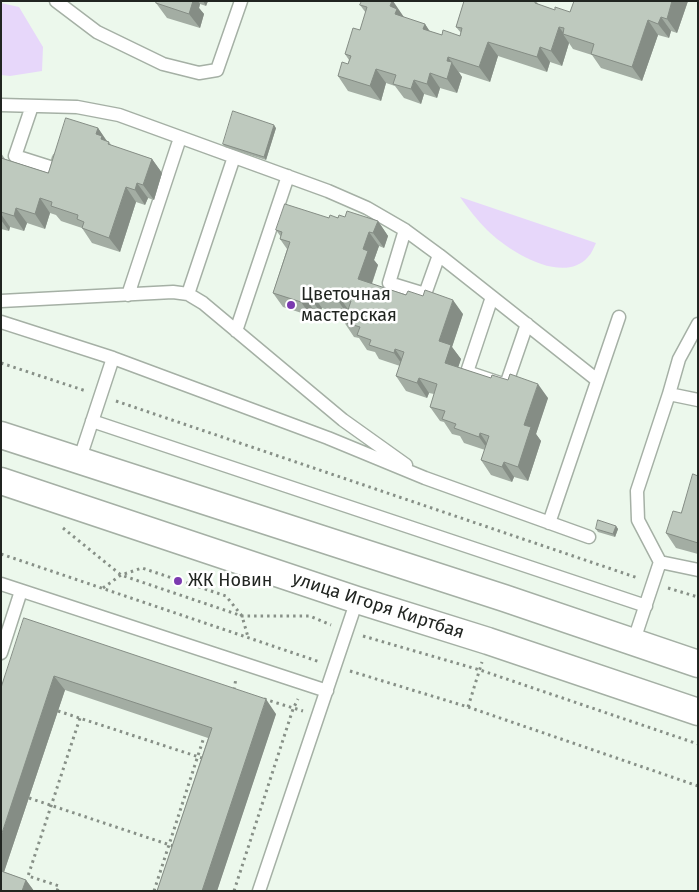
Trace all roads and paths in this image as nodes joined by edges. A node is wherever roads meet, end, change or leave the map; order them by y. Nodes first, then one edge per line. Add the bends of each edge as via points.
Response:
1 (56, 1) edge
2 (240, 1) edge
3 (1, 106) edge
4 (32, 106) junction
5 (180, 138) junction
6 (62, 151) edge
7 (234, 157) junction
8 (288, 176) junction
9 (405, 230) junction
10 (439, 256) junction
11 (188, 294) junction
12 (128, 296) junction
13 (492, 297) junction
14 (1, 301) edge
15 (618, 317) dead end
16 (1, 322) edge
17 (526, 324) junction
18 (698, 324) edge
19 (236, 331) junction
20 (113, 358) junction
21 (1, 363) edge
22 (597, 380) junction
23 (669, 394) junction
24 (101, 396) junction
25 (698, 400) edge
26 (343, 420) junction
27 (92, 421) junction
28 (1, 435) edge
29 (328, 438) junction
30 (78, 460) junction
31 (425, 478) junction
32 (1, 481) edge
33 (549, 523) junction
34 (589, 537) dead end
35 (660, 562) junction
36 (698, 570) edge
37 (652, 583) junction
38 (1, 584) edge
39 (103, 588) dead end
40 (21, 591) junction
41 (698, 597) edge
42 (357, 600) junction
43 (646, 606) junction
44 (248, 637) dead end
45 (633, 643) junction
46 (1, 653) edge
47 (698, 664) edge
48 (307, 684) junction
49 (227, 688) edge
50 (327, 691) junction
51 (242, 692) edge
52 (259, 698) edge
53 (293, 709) junction
54 (58, 711) dead end
55 (698, 712) edge
56 (319, 715) junction
57 (80, 718) junction
58 (204, 737) edge
59 (198, 756) junction
60 (207, 760) edge
61 (29, 798) dead end
62 (51, 806) junction
63 (169, 844) junction
64 (178, 847) edge
65 (57, 891) edge
66 (154, 891) edge
67 (234, 891) edge
68 (259, 891) edge

1 - 2 lane via 98,32 163,64 199,72 217,70
3 - 4 lane
4 - 5 lane via 119,115
4 - 6 lane via 15,156 56,169
5 - 7 lane
5 - 12 lane
7 - 8 lane
7 - 11 lane
8 - 9 lane via 367,208
8 - 19 lane
9 - 10 lane
9 - 10 lane via 388,283 424,294
10 - 13 lane
11 - 12 lane
11 - 19 lane
12 - 14 lane
13 - 17 lane
13 - 17 lane via 467,372 506,385
15 - 22 lane
16 - 20 lane
17 - 22 lane
18 - 23 lane via 679,359
19 - 26 lane
20 - 24 lane
20 - 29 lane
21 - 24 path
22 - 33 lane
23 - 25 lane
23 - 35 lane via 637,491 638,520
24 - 27 lane
24 - 37 path
26 - 29 lane
26 - 31 lane
27 - 30 lane
27 - 43 lane
28 - 30 street
29 - 31 lane
30 - 45 street
31 - 33 lane
32 - 42 street, улица Игоря Киртбая
33 - 34 lane
35 - 36 lane
35 - 37 lane
37 - 41 path
37 - 43 lane
38 - 40 lane
39 - 44 path via 121,575 142,568 226,596 242,616
40 - 46 lane
40 - 48 lane
42 - 50 lane
42 - 55 street, улица Игоря Киртбая
43 - 45 lane
45 - 47 street
48 - 50 lane
48 - 53 path
49 - 51 path
50 - 56 lane
52 - 53 path
53 - 56 path
53 - 67 path
54 - 57 path
56 - 68 lane
57 - 59 path
57 - 62 path
58 - 59 path
59 - 60 path
59 - 63 path
61 - 62 path
62 - 63 path
62 - 65 path via 28,876 59,886
63 - 64 path
63 - 66 path

